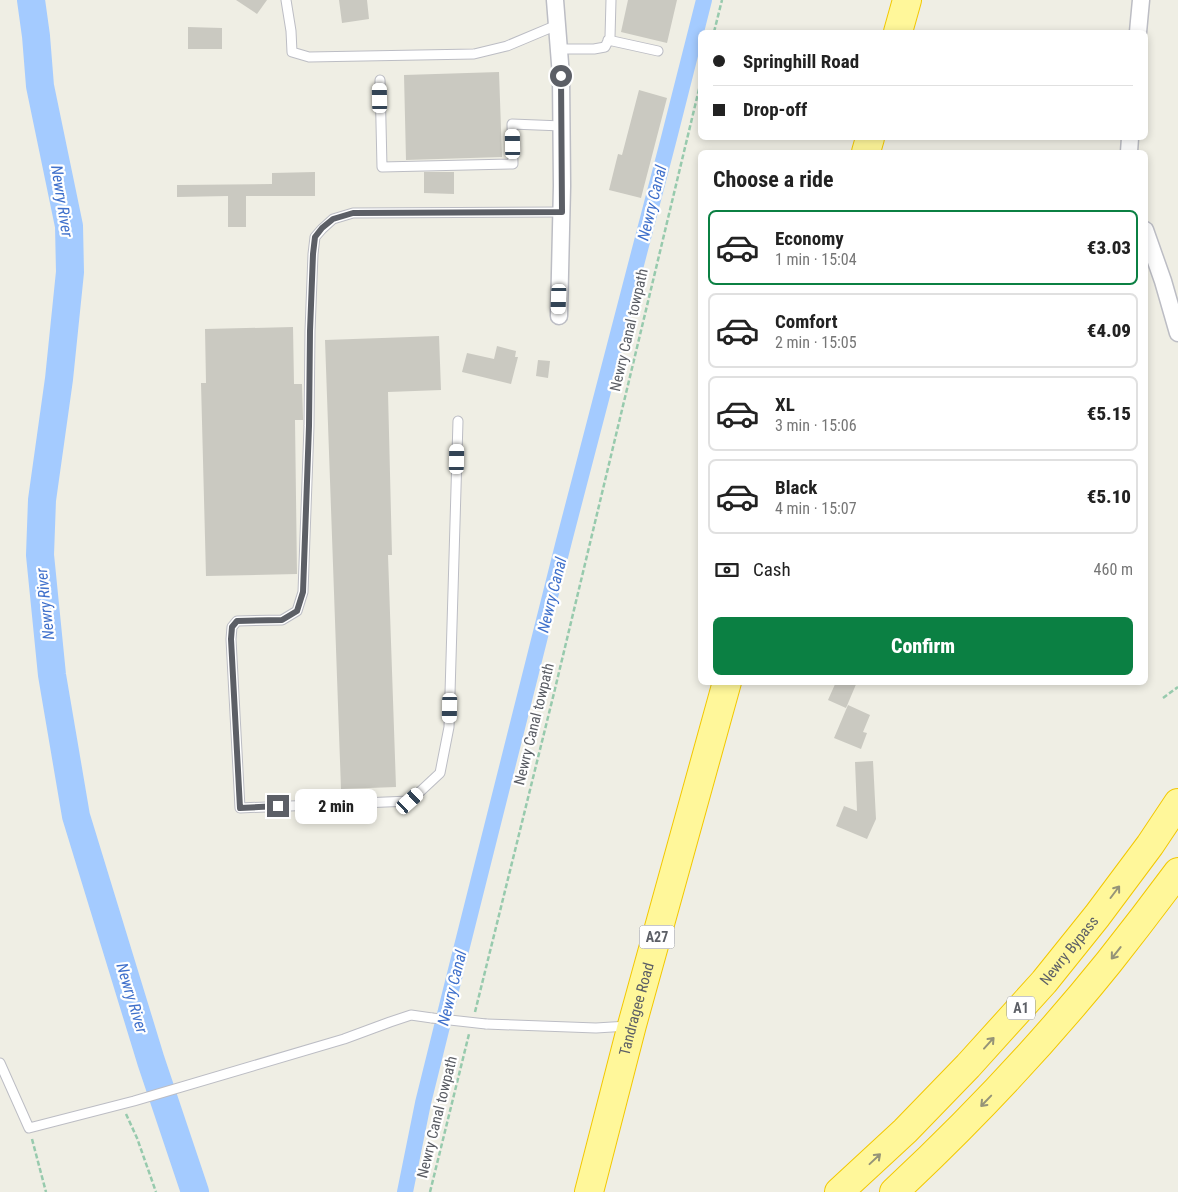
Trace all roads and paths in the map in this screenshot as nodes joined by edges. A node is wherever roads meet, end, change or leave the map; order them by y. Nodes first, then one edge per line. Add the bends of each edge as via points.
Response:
1 (286, 0) edge
2 (555, 0) edge
3 (611, 0) edge
4 (722, 0) edge
5 (907, 0) edge
6 (1141, 0) edge
7 (557, 24) junction
8 (714, 30) edge
9 (899, 30) edge
10 (1138, 30) edge
11 (608, 40) junction
12 (559, 48) junction
13 (658, 51) dead end
14 (380, 80) dead end
15 (698, 93) edge
16 (562, 126) junction
17 (562, 212) junction
18 (1148, 238) edge
19 (559, 316) dead end
20 (1178, 333) edge
21 (458, 421) dead end
22 (726, 685) edge
23 (1178, 687) edge
24 (1163, 698) dead end
25 (1178, 802) edge
26 (1178, 872) edge
27 (475, 1011) dead end
28 (632, 1025) junction
29 (470, 1030) dead end
30 (0, 1063) edge
31 (121, 1104) junction
32 (29, 1128) junction
33 (46, 1192) edge
34 (156, 1192) edge
35 (430, 1192) edge
36 (589, 1192) edge
37 (839, 1192) edge
38 (894, 1192) edge

1 - 7 lane via 292,52 309,57 474,54 507,46
2 - 7 street
3 - 11 lane
4 - 8 path
5 - 9 highway
6 - 10 street
7 - 12 street
11 - 12 lane via 605,47 594,49
11 - 13 lane
12 - 16 street
14 - 16 lane via 382,167 513,164 512,124
15 - 27 path, Newry Canal towpath
16 - 17 street
17 - 19 street
17 - 21 lane via 353,213 333,219 315,237 303,592 297,611 282,620 237,621 232,627 240,808 410,801 440,773 450,727
18 - 20 street
22 - 28 highway, Tandragee Road / A27
23 - 24 path
37 -> 25 highway, Newry Bypass / A1 via 912,1124 1044,982 1150,845
26 -> 38 highway, A1 via 1108,964 1041,1041 939,1150
28 - 31 lane, bridge via 596,1028 486,1024 411,1015 344,1040
28 - 36 highway, Tandragee Road / A27
29 - 35 path, Newry Canal towpath
30 - 32 lane
31 - 32 lane
31 - 34 path
32 - 33 path

